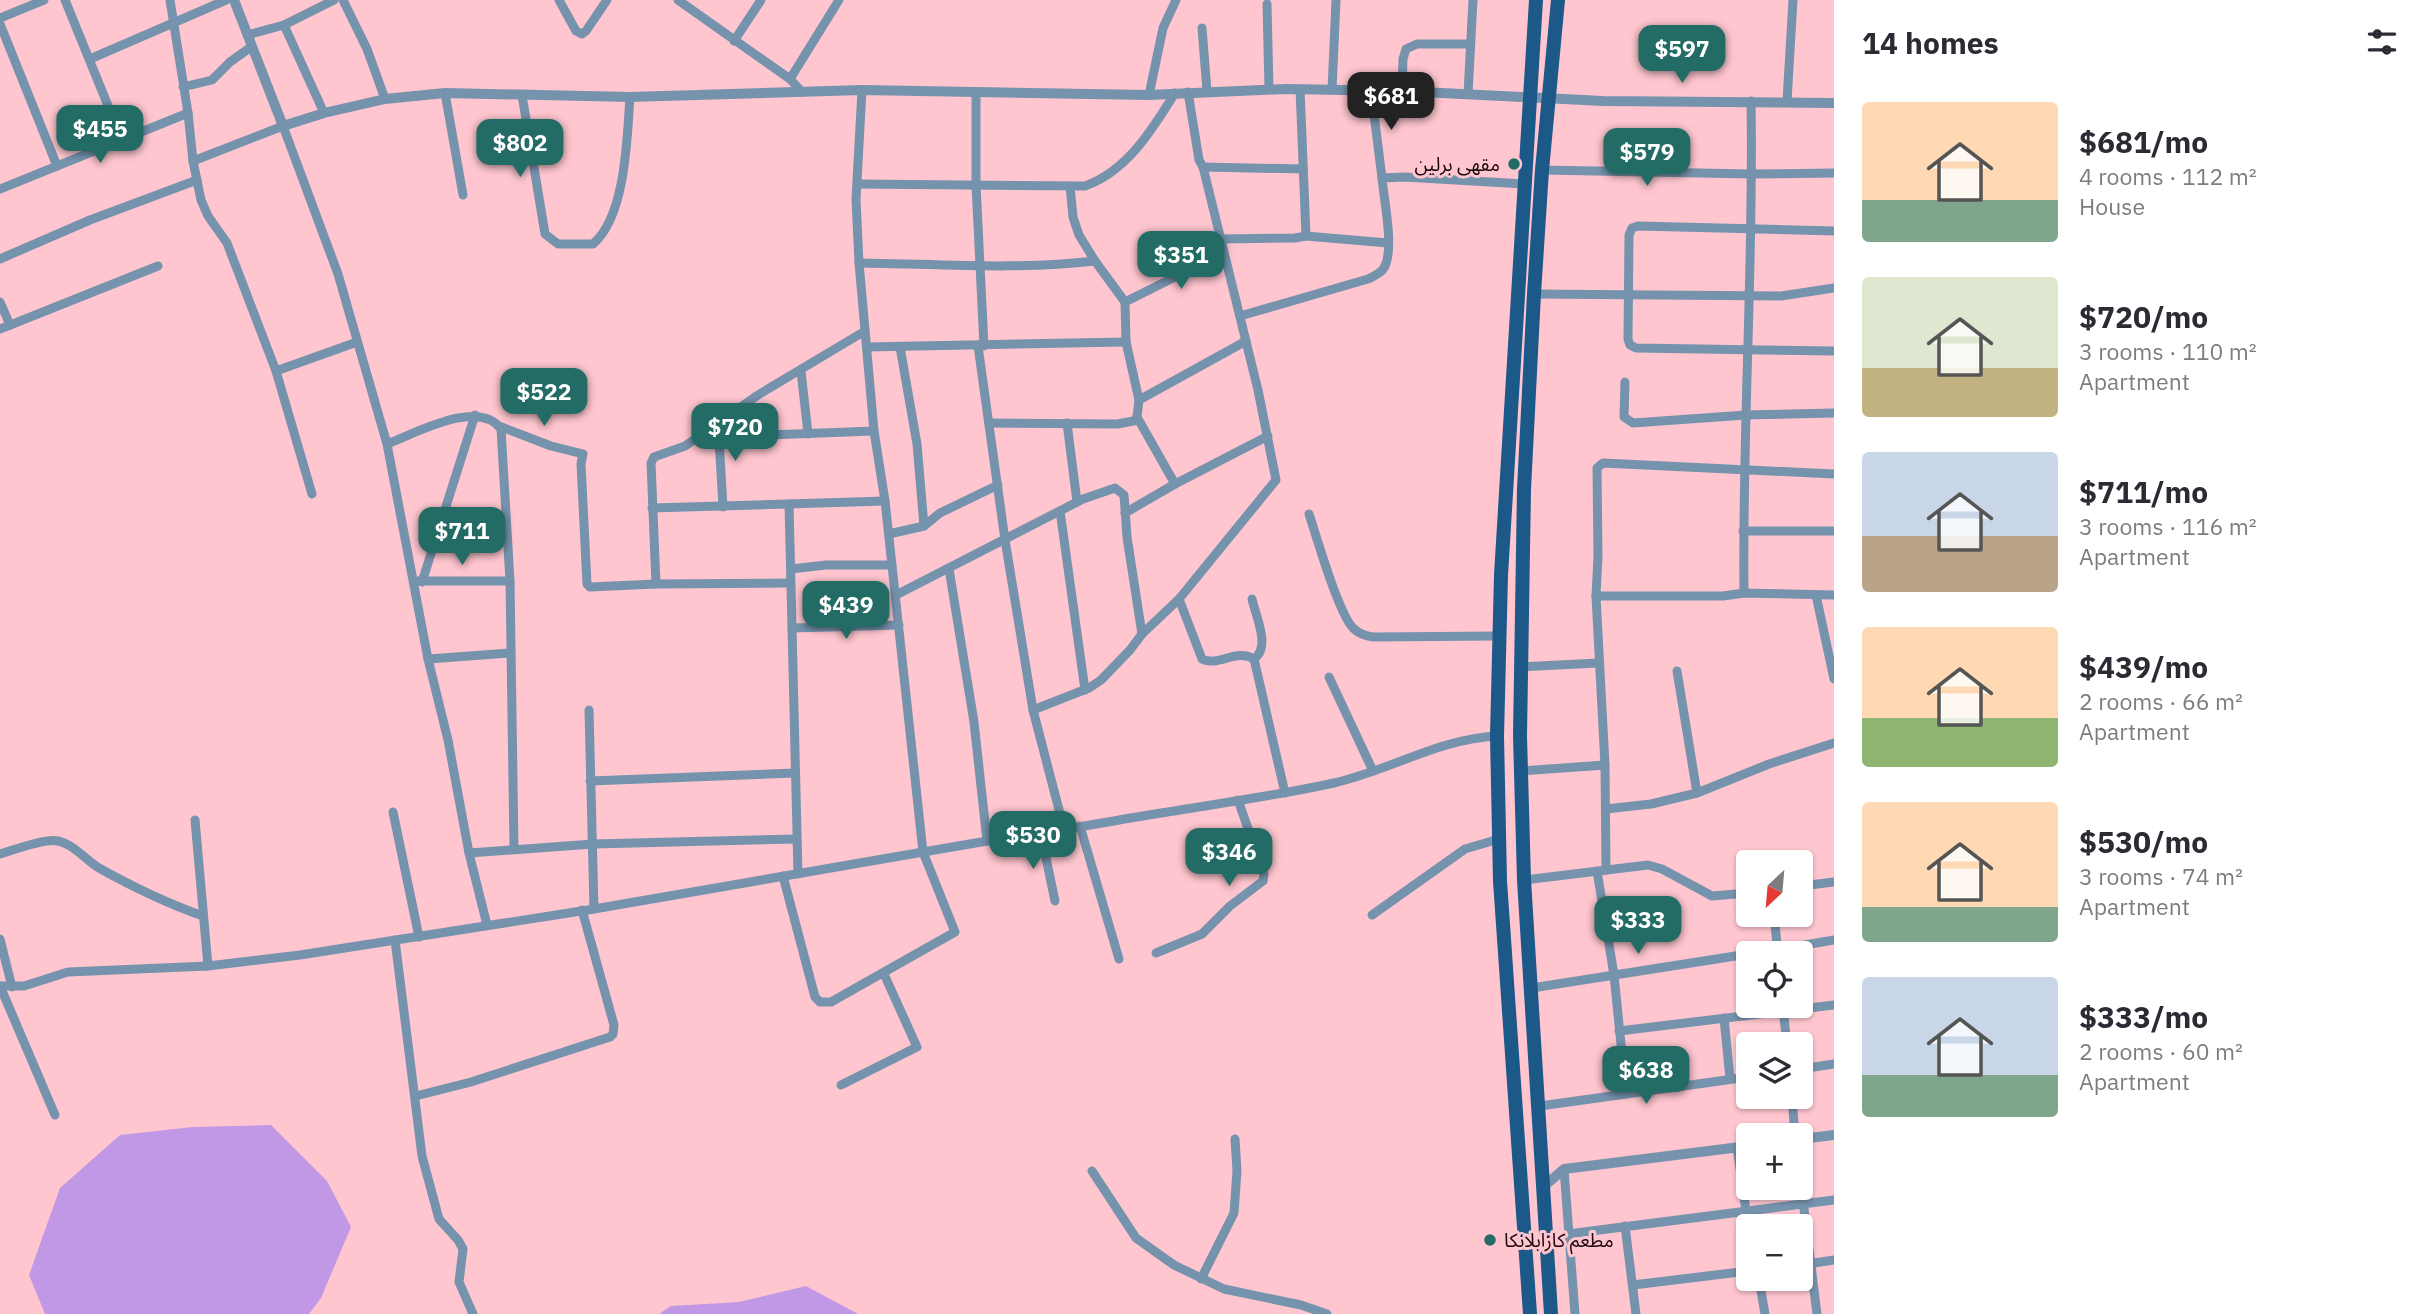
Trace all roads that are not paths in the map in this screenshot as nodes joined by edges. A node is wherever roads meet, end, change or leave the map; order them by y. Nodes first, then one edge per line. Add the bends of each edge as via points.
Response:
1 (44, 0) edge
2 (65, 0) edge
3 (170, 0) edge
4 (226, 0) edge
5 (233, 0) edge
6 (343, 0) edge
7 (559, 0) edge
8 (607, 0) edge
9 (761, 0) edge
10 (839, 0) edge
11 (1176, 0) edge
12 (1336, 0) edge
13 (1473, 0) edge
14 (1536, 0) edge
15 (1558, 0) edge
16 (1793, 0) edge
17 (329, 1) edge
18 (681, 1) edge
19 (1267, 4) dead end
20 (0, 18) edge
21 (0, 24) edge
22 (173, 24) junction
23 (284, 24) junction
24 (1202, 28) dead end
25 (247, 35) junction
26 (734, 41) junction
27 (1470, 44) junction
28 (251, 47) junction
29 (90, 59) junction
30 (790, 79) junction
31 (183, 87) junction
32 (1269, 89) junction
33 (1300, 89) junction
34 (862, 90) junction
35 (1332, 90) junction
36 (1371, 90) junction
37 (1207, 91) junction
38 (1402, 91) junction
39 (802, 92) junction
40 (1188, 92) junction
41 (445, 93) junction
42 (976, 93) junction
43 (1175, 93) junction
44 (1468, 94) junction
45 (522, 95) junction
46 (1149, 95) junction
47 (629, 97) junction
48 (384, 99) junction
49 (1530, 99) junction
50 (1549, 99) junction
51 (1751, 101) junction
52 (1787, 101) junction
53 (1834, 103) edge
54 (188, 113) junction
55 (324, 113) junction
56 (283, 126) junction
57 (121, 140) junction
58 (193, 160) junction
59 (57, 166) junction
60 (1203, 167) junction
61 (1303, 169) junction
62 (1542, 170) junction
63 (1834, 173) edge
64 (1752, 174) junction
65 (1382, 178) junction
66 (197, 180) junction
67 (857, 184) junction
68 (1524, 184) junction
69 (976, 185) junction
70 (1070, 186) junction
71 (0, 189) edge
72 (463, 195) dead end
73 (1751, 229) junction
74 (1834, 231) edge
75 (1306, 236) junction
76 (1221, 240) junction
77 (1388, 243) junction
78 (1223, 253) junction
79 (0, 258) edge
80 (1095, 261) junction
81 (859, 263) junction
82 (158, 266) dead end
83 (981, 266) junction
84 (1834, 288) edge
85 (1534, 294) junction
86 (1628, 295) junction
87 (1750, 296) junction
88 (0, 302) edge
89 (1125, 302) junction
90 (1240, 316) junction
91 (10, 325) junction
92 (0, 329) edge
93 (865, 331) junction
94 (1246, 341) junction
95 (357, 342) junction
96 (1126, 342) junction
97 (981, 346) junction
98 (867, 347) junction
99 (900, 347) junction
100 (1748, 349) junction
101 (1834, 351) edge
102 (275, 371) junction
103 (801, 371) junction
104 (1625, 382) dead end
105 (1139, 400) junction
106 (1834, 413) edge
107 (475, 415) junction
108 (1746, 415) junction
109 (1137, 417) junction
110 (718, 422) junction
111 (989, 423) junction
112 (1067, 424) junction
113 (499, 426) junction
114 (874, 431) junction
115 (808, 434) junction
116 (1268, 436) junction
117 (719, 437) junction
118 (387, 444) junction
119 (1745, 469) junction
120 (1834, 474) edge
121 (1175, 484) junction
122 (998, 485) junction
123 (312, 494) dead end
124 (885, 501) junction
125 (1077, 502) junction
126 (789, 504) junction
127 (723, 507) junction
128 (652, 508) junction
129 (1060, 511) junction
130 (1125, 513) junction
131 (1309, 514) dead end
132 (924, 526) junction
133 (1743, 531) junction
134 (1834, 531) edge
135 (889, 534) junction
136 (1005, 540) junction
137 (892, 565) junction
138 (791, 569) junction
139 (949, 569) junction
140 (412, 580) junction
141 (510, 581) junction
142 (422, 582) junction
143 (790, 583) junction
144 (656, 584) junction
145 (1744, 593) junction
146 (896, 595) junction
147 (1816, 595) junction
148 (1834, 595) edge
149 (1596, 596) junction
150 (1179, 599) junction
151 (1252, 599) dead end
152 (899, 625) junction
153 (792, 628) junction
154 (1142, 634) junction
155 (1499, 636) junction
156 (510, 653) junction
157 (428, 659) junction
158 (1254, 659) junction
159 (1598, 663) junction
160 (1521, 667) junction
161 (1677, 671) dead end
162 (1329, 677) dead end
163 (1834, 679) edge
164 (1085, 690) junction
165 (589, 710) dead end
166 (1033, 710) junction
167 (1497, 736) junction
168 (1834, 743) edge
169 (1605, 765) junction
170 (1373, 771) junction
171 (1520, 771) junction
172 (795, 773) junction
173 (590, 780) junction
174 (1285, 793) junction
175 (1697, 793) junction
176 (1238, 800) junction
177 (1606, 809) junction
178 (393, 812) dead end
179 (195, 820) dead end
180 (1080, 826) junction
181 (1064, 829) junction
182 (1041, 834) junction
183 (796, 839) junction
184 (1499, 839) junction
185 (987, 841) junction
186 (593, 844) junction
187 (514, 849) junction
188 (923, 852) junction
189 (469, 853) junction
190 (0, 854) edge
191 (1601, 871) junction
192 (798, 874) junction
193 (783, 876) junction
194 (1524, 880) junction
195 (1834, 882) edge
196 (1813, 885) edge
197 (1736, 894) edge
198 (1055, 901) dead end
199 (594, 909) junction
200 (582, 910) junction
201 (203, 915) junction
202 (1372, 915) dead end
203 (487, 925) junction
204 (419, 937) junction
205 (0, 939) edge
206 (395, 940) junction
207 (1834, 940) edge
208 (1813, 944) edge
209 (1156, 953) dead end
210 (1736, 956) edge
211 (1119, 958) dead end
212 (208, 966) junction
213 (884, 974) junction
214 (1614, 975) junction
215 (0, 986) edge
216 (12, 986) junction
217 (1532, 988) junction
218 (1834, 1004) edge
219 (1813, 1006) edge
220 (1736, 1016) edge
221 (1724, 1018) junction
222 (1619, 1031) junction
223 (1834, 1064) edge
224 (1813, 1067) edge
225 (1736, 1079) edge
226 (1730, 1080) junction
227 (841, 1085) dead end
228 (1626, 1094) junction
229 (416, 1096) junction
230 (1540, 1106) junction
231 (55, 1115) dead end
232 (1834, 1135) edge
233 (1813, 1138) edge
234 (1235, 1139) dead end
235 (1736, 1148) edge
236 (1540, 1156) junction
237 (1564, 1169) junction
238 (1092, 1171) dead end
239 (1542, 1188) junction
240 (1745, 1200) edge
241 (1803, 1200) edge
242 (1834, 1200) edge
243 (1803, 1203) junction
244 (1746, 1211) junction
245 (1804, 1214) edge
246 (1625, 1226) junction
247 (1569, 1234) junction
248 (1834, 1260) edge
249 (1813, 1263) edge
250 (1736, 1272) edge
251 (1201, 1279) junction
252 (1633, 1285) junction
253 (1761, 1291) edge
254 (1812, 1291) edge
255 (473, 1314) edge
256 (1327, 1314) edge
257 (1530, 1314) edge
258 (1551, 1314) edge
259 (1575, 1314) edge
260 (1636, 1314) edge
261 (1765, 1314) edge
262 (1817, 1314) edge

1 - 20 street
2 - 29 street
3 - 22 street
4 - 22 street
5 - 25 street
6 - 48 street
7 - 8 street via 582,34
9 - 26 street
10 - 30 street
11 - 46 street via 1163,28
12 - 35 street
13 - 27 street
14 - 49 main road
15 - 50 main road
16 - 52 street
17 - 23 street
18 - 26 street
19 - 32 street
21 - 59 street
22 - 29 street
22 - 31 street
23 - 25 street
23 - 55 street
24 - 37 street
25 - 28 street
26 - 30 street
27 - 38 street via 1417,44 1406,49
27 - 44 street
28 - 31 street via 212,79
28 - 56 street
29 - 57 street
30 - 39 street
31 - 54 street
32 - 33 street
32 - 37 street
33 - 35 street
33 - 61 street
34 - 39 street
34 - 42 street
34 - 67 street
35 - 36 street
36 - 38 street
36 - 65 street
37 - 40 street
38 - 44 street
39 - 47 street
40 - 43 street
40 - 60 street
41 - 45 street
41 - 48 street
41 - 72 street
42 - 46 street
42 - 69 street
43 - 46 street
43 - 70 street via 1138,147 1116,169 1084,186
44 - 49 street
45 - 47 street
45 - 47 street via 545,234 558,244 596,243 609,220 625,169
48 - 55 street
49 - 50 street
49 - 68 main road
50 - 51 street
50 - 62 main road
51 - 52 street
51 - 64 street
52 - 53 street
54 - 57 street
54 - 58 street
55 - 56 street
56 - 58 street
56 - 95 street via 338,274
57 - 59 street
58 - 66 street
59 - 71 street
60 - 61 street
60 - 76 street
61 - 75 street
62 - 64 street
62 - 85 main road
63 - 64 street
64 - 73 street
65 - 68 street
65 - 77 street
66 - 79 street
66 - 102 street via 208,216 227,243
67 - 69 street
67 - 81 street
68 - 155 main road
69 - 70 street
69 - 83 street
70 - 80 street via 1076,226
73 - 74 street
73 - 86 street via 1632,228
73 - 87 street
75 - 76 street
75 - 77 street
76 - 78 street
77 - 90 street via 1385,266 1379,274
78 - 89 street
78 - 90 street
80 - 83 street
80 - 89 street
81 - 83 street
81 - 93 street
82 - 91 street
83 - 97 street
84 - 87 street
85 - 86 street
85 - 160 main road
86 - 87 street
86 - 100 street via 1628,339 1636,348
87 - 100 street
88 - 91 street
89 - 96 street
90 - 94 street
91 - 92 street
93 - 98 street
93 - 103 street
94 - 105 street
94 - 116 street
95 - 102 street
95 - 118 street
96 - 97 street
96 - 105 street
97 - 99 street
97 - 111 street
98 - 99 street
98 - 114 street
99 - 132 street via 916,432
100 - 101 street
100 - 108 street
102 - 123 street
103 - 110 street
103 - 115 street
104 - 108 street via 1623,417 1633,423
105 - 109 street
106 - 108 street
107 - 113 street
107 - 118 street
107 - 142 street
108 - 119 street
109 - 112 street via 1117,424
109 - 121 street
110 - 117 street
110 - 128 street via 685,446 652,459
111 - 112 street
111 - 122 street
112 - 125 street
113 - 141 street
113 - 144 street via 583,454 589,586
114 - 115 street
114 - 124 street
115 - 117 street
116 - 121 street
116 - 150 street via 1275,483
117 - 127 street
118 - 140 street
119 - 120 street
119 - 133 street
119 - 149 street via 1599,465
121 - 130 street
122 - 132 street via 940,513
122 - 136 street
124 - 126 street
124 - 135 street
125 - 129 street
125 - 130 street via 1115,488 1124,495
126 - 127 street
126 - 138 street
127 - 128 street
128 - 144 street
129 - 136 street
129 - 164 street
130 - 154 street
131 - 155 street via 1352,628 1373,637
132 - 135 street
133 - 134 street
133 - 145 street
135 - 137 street
136 - 139 street
136 - 166 street
137 - 138 street
137 - 146 street
138 - 143 street
139 - 146 street
139 - 185 street via 974,722
140 - 142 street
140 - 157 street
141 - 142 street
141 - 156 street
143 - 144 street
143 - 153 street
145 - 147 street
145 - 149 street
146 - 152 street
147 - 148 street
147 - 163 street
149 - 159 street
150 - 154 street
150 - 158 street via 1202,659 1208,662 1244,655
151 - 158 street via 1263,644
152 - 153 street
152 - 188 street
153 - 172 street
154 - 164 street via 1101,680
155 - 167 main road
156 - 157 street
156 - 187 street
157 - 189 street
158 - 174 street
159 - 160 street
159 - 169 street
160 - 171 main road
161 - 175 street
162 - 170 street
164 - 166 street
165 - 173 street
166 - 181 street
167 - 170 street via 1440,745
167 - 184 main road
168 - 175 street
169 - 171 street
169 - 177 street
170 - 174 street
171 - 194 main road
172 - 173 street
172 - 183 street
173 - 186 street
174 - 176 street
175 - 177 street
176 - 180 street
176 - 209 street via 1263,881 1202,934
177 - 191 street
178 - 204 street
179 - 201 street
180 - 181 street
180 - 211 street
181 - 182 street
182 - 185 street
182 - 198 street
183 - 186 street
183 - 192 street
184 - 202 street via 1465,849
184 - 257 main road
185 - 188 street
186 - 187 street
186 - 199 street
187 - 189 street
188 - 192 street
188 - 213 street via 955,932
189 - 203 street
190 - 201 street via 61,841 133,887
191 - 194 street
191 - 197 street via 1648,865 1712,896
191 - 214 street
192 - 193 street
193 - 199 street
193 - 213 street via 820,1002 831,1002
194 - 217 main road
195 - 196 street
199 - 200 street
200 - 203 street
200 - 229 street via 613,1034 536,1062
201 - 212 street
203 - 204 street
204 - 206 street
205 - 216 street
206 - 212 street
206 - 229 street
207 - 208 street
210 - 214 street
212 - 216 street via 68,972
213 - 227 street via 917,1046
214 - 217 street
214 - 222 street
215 - 216 street
215 - 231 street
217 - 230 main road
218 - 219 street
220 - 221 street
221 - 222 street
221 - 226 street
222 - 228 street
223 - 224 street
225 - 226 street
226 - 228 street
228 - 230 street
229 - 255 street via 422,1156 434,1205 463,1250 459,1282
230 - 236 main road
232 - 233 street
234 - 251 street via 1234,1213
235 - 237 street
236 - 237 street
236 - 239 main road
237 - 239 street
237 - 247 street
238 - 251 street via 1136,1238
239 - 258 main road
240 - 244 street
241 - 243 street
242 - 243 street
243 - 244 street
243 - 245 street
244 - 246 street
246 - 247 street
246 - 252 street
247 - 259 street
248 - 249 street
250 - 252 street
251 - 256 street
252 - 260 street
253 - 261 street
254 - 262 street

